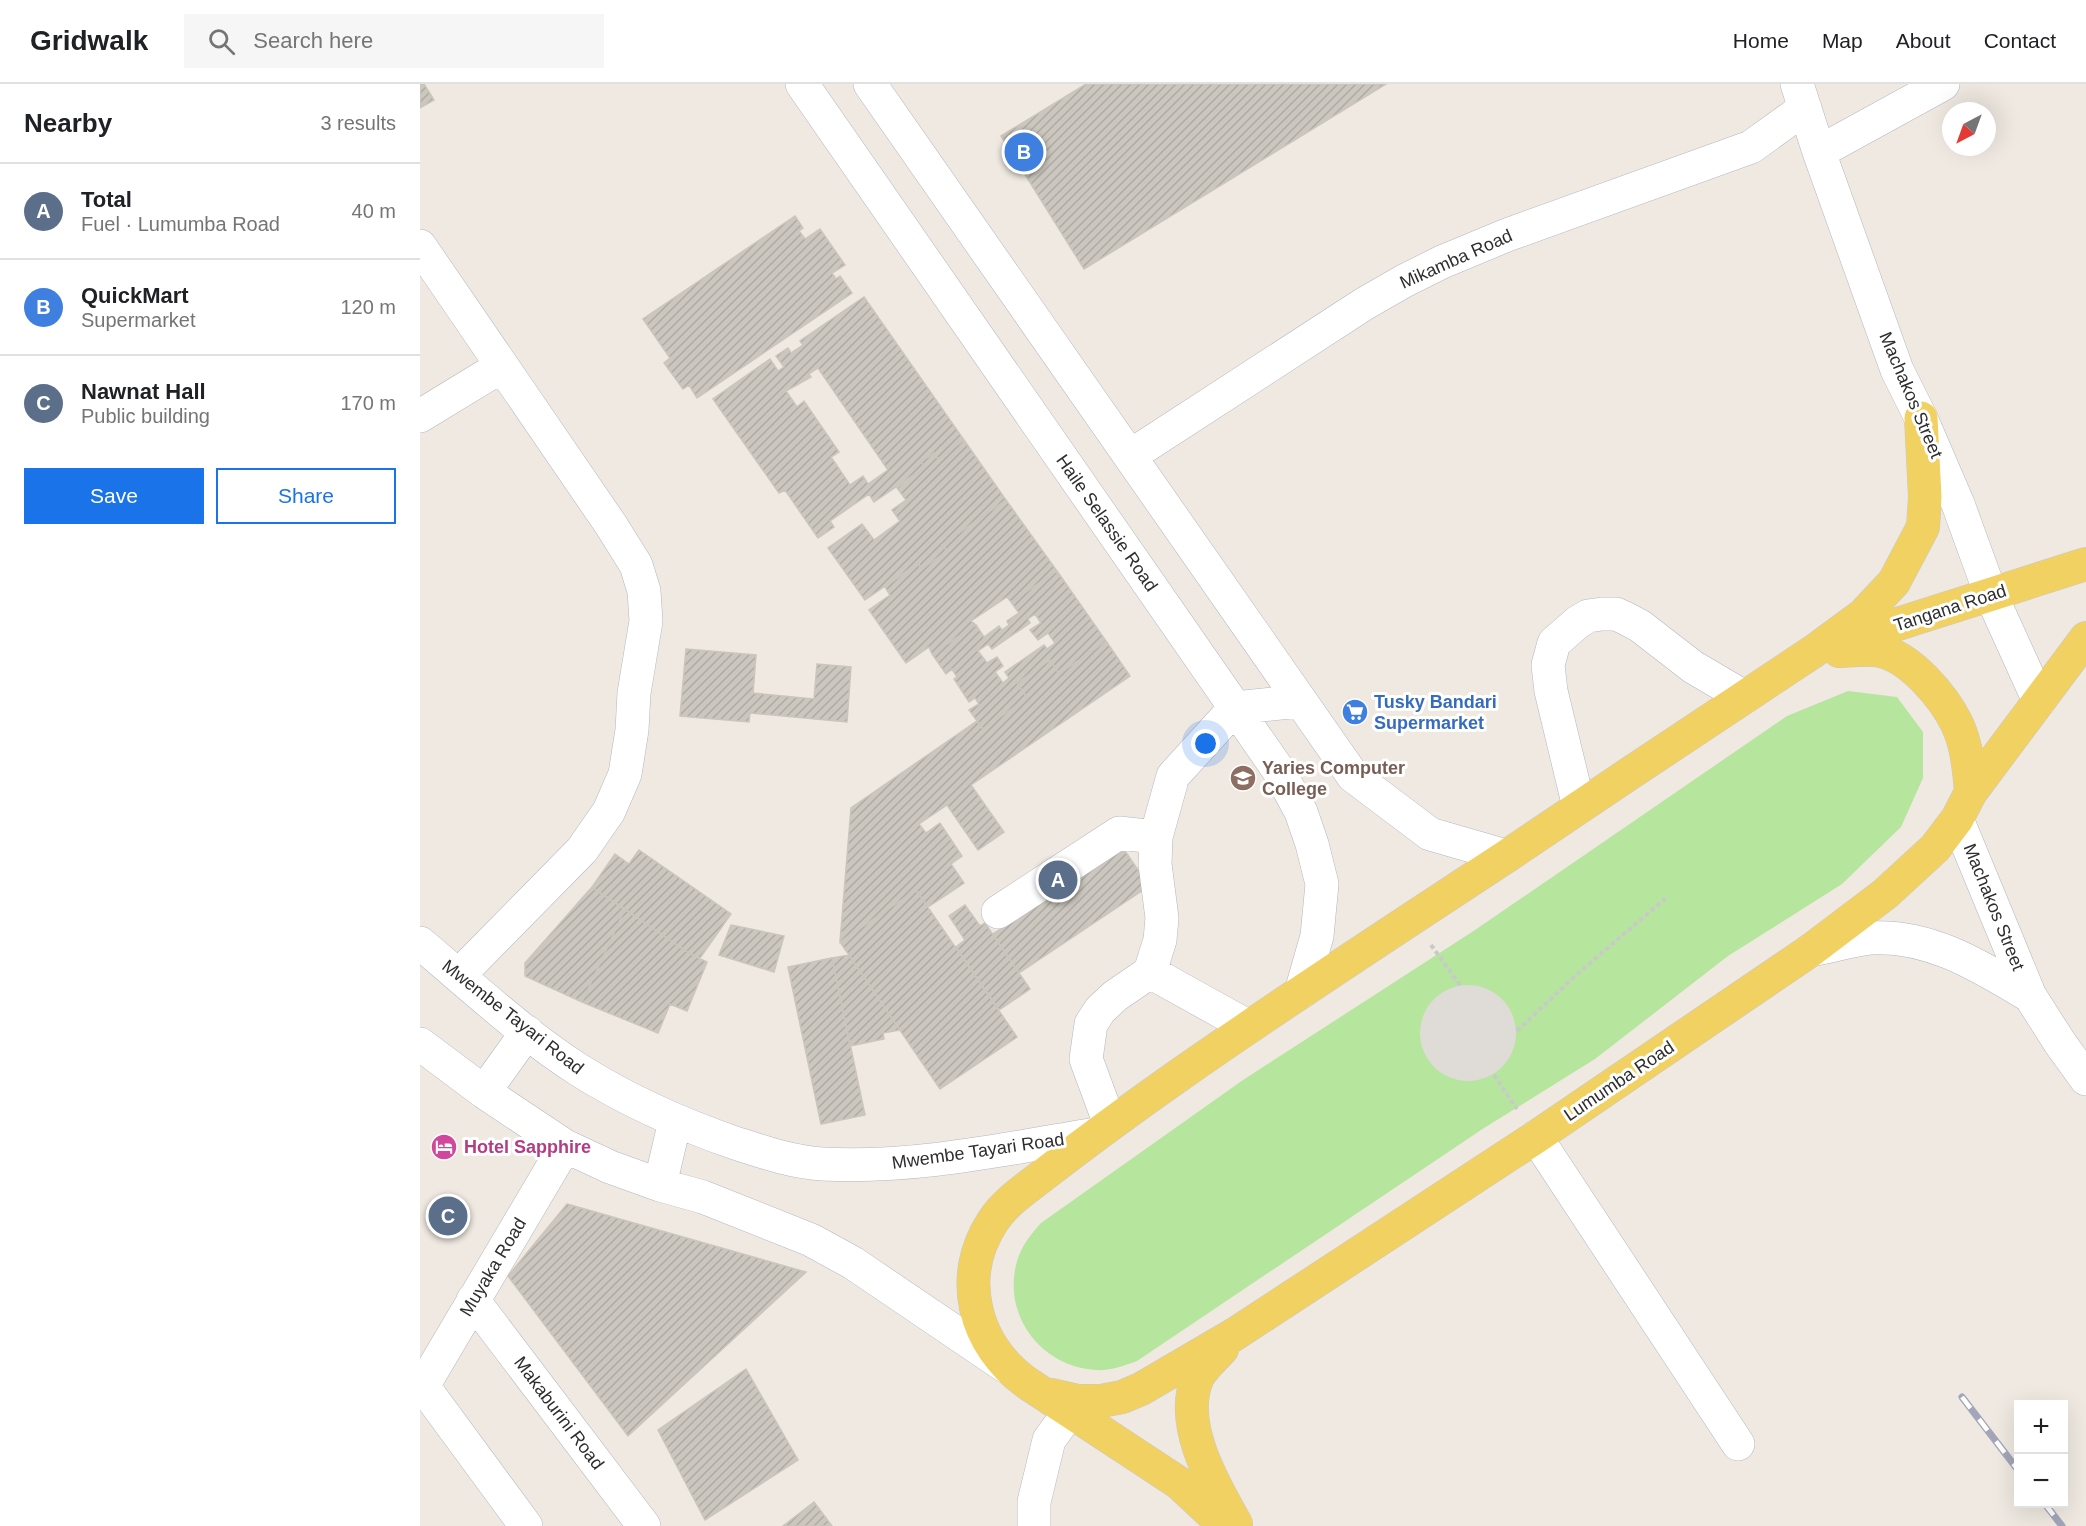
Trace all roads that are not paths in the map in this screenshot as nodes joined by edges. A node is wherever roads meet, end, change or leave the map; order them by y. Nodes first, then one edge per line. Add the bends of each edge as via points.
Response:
1 (802, 84) edge
2 (1943, 84) edge
3 (881, 88) edge
4 (1801, 96) edge
5 (1819, 153) junction
6 (420, 246) edge
7 (502, 366) junction
8 (420, 416) edge
9 (1921, 418) junction
10 (1130, 456) junction
11 (2086, 564) edge
12 (1991, 595) junction
13 (2086, 638) edge
14 (1814, 651) junction
15 (1744, 697) junction
16 (1300, 700) junction
17 (2039, 701) junction
18 (1235, 708) junction
19 (1964, 805) junction
20 (1579, 807) junction
21 (1156, 837) junction
22 (1506, 856) junction
23 (998, 912) dead end
24 (420, 943) edge
25 (1811, 951) junction
26 (1150, 972) junction
27 (459, 975) junction
28 (1301, 992) junction
29 (2030, 996) junction
30 (1249, 1027) junction
31 (527, 1032) junction
32 (2073, 1037) edge
33 (420, 1044) edge
34 (2086, 1079) edge
35 (484, 1092) junction
36 (675, 1121) junction
37 (1103, 1129) junction
38 (1536, 1137) junction
39 (565, 1146) junction
40 (660, 1185) junction
41 (473, 1300) junction
42 (1235, 1334) junction
43 (1016, 1374) junction
44 (422, 1386) edge
45 (1070, 1411) junction
46 (1738, 1444) dead end
47 (526, 1526) edge
48 (644, 1526) edge
49 (1034, 1526) edge
50 (1226, 1526) edge
51 (1238, 1526) edge

1 - 18 street, Haile Selassie Road
2 - 5 street
3 - 10 street
4 - 5 street, Machakos Street
4 - 10 street, Mikamba Road via 1751,147 1507,235 1404,281
5 - 9 street, Machakos Street via 1897,370
6 - 7 street
7 - 8 street
7 - 27 street via 636,565 644,591 646,621 625,774 609,811 582,850
9 - 12 street, Machakos Street
9 - 14 main road via 1923,527 1894,582 1863,615
10 - 16 street
11 - 12 main road, Tangana Road
12 - 14 main road, Tangana Road
12 - 17 street, Machakos Street
13 - 17 main road
14 - 15 main road
14 - 19 main road via 1881,651 1913,667 1938,693 1957,724 1968,758
15 - 20 main road
15 - 20 street via 1693,667 1625,618 1602,614 1578,622 1554,643 1548,666
16 - 18 street
16 - 22 street via 1353,777 1431,834
17 - 19 main road
18 - 21 street via 1173,776
18 - 28 street, Haile Selassie Road via 1279,771 1301,812 1322,884 1317,936
19 - 25 main road, Lumumba Road via 1935,848 1894,886
19 - 29 street, Machakos Street
20 - 22 main road
21 - 23 street via 1119,833
21 - 26 street via 1162,918 1161,940
22 - 28 main road
24 - 27 street, Mwembe Tayari Road
25 - 29 street, Machakos Street via 1871,938 1917,942 1983,968
25 - 38 main road, Lumumba Road
26 - 30 street
26 - 37 street via 1115,996 1091,1024 1086,1059
27 - 31 street, Mwembe Tayari Road
28 - 30 main road
29 - 32 street, Machakos Street
30 - 37 main road
31 - 35 street
31 - 36 street, Mwembe Tayari Road via 577,1069
32 - 34 street, Machakos Street
33 - 35 street
35 - 39 street
36 - 37 street, Mwembe Tayari Road via 777,1156 819,1164 912,1163
36 - 40 street
37 - 43 main road via 1008,1203 983,1237 973,1280 979,1323 988,1343
38 - 42 main road, Lumumba Road
38 - 46 street
39 - 40 street
39 - 41 street, Muyaka Road
40 - 43 street via 703,1197 811,1240 853,1263
41 - 44 street, Muyaka Road
41 - 48 street, Makaburini Road
42 - 43 main road, Lumumba Road via 1141,1389 1101,1401 1046,1394
42 - 51 main road, Lumumba Road via 1198,1376 1192,1401 1196,1443
43 - 45 main road
44 - 47 street
45 - 49 street via 1049,1440 1034,1502
45 - 50 main road via 1179,1484

